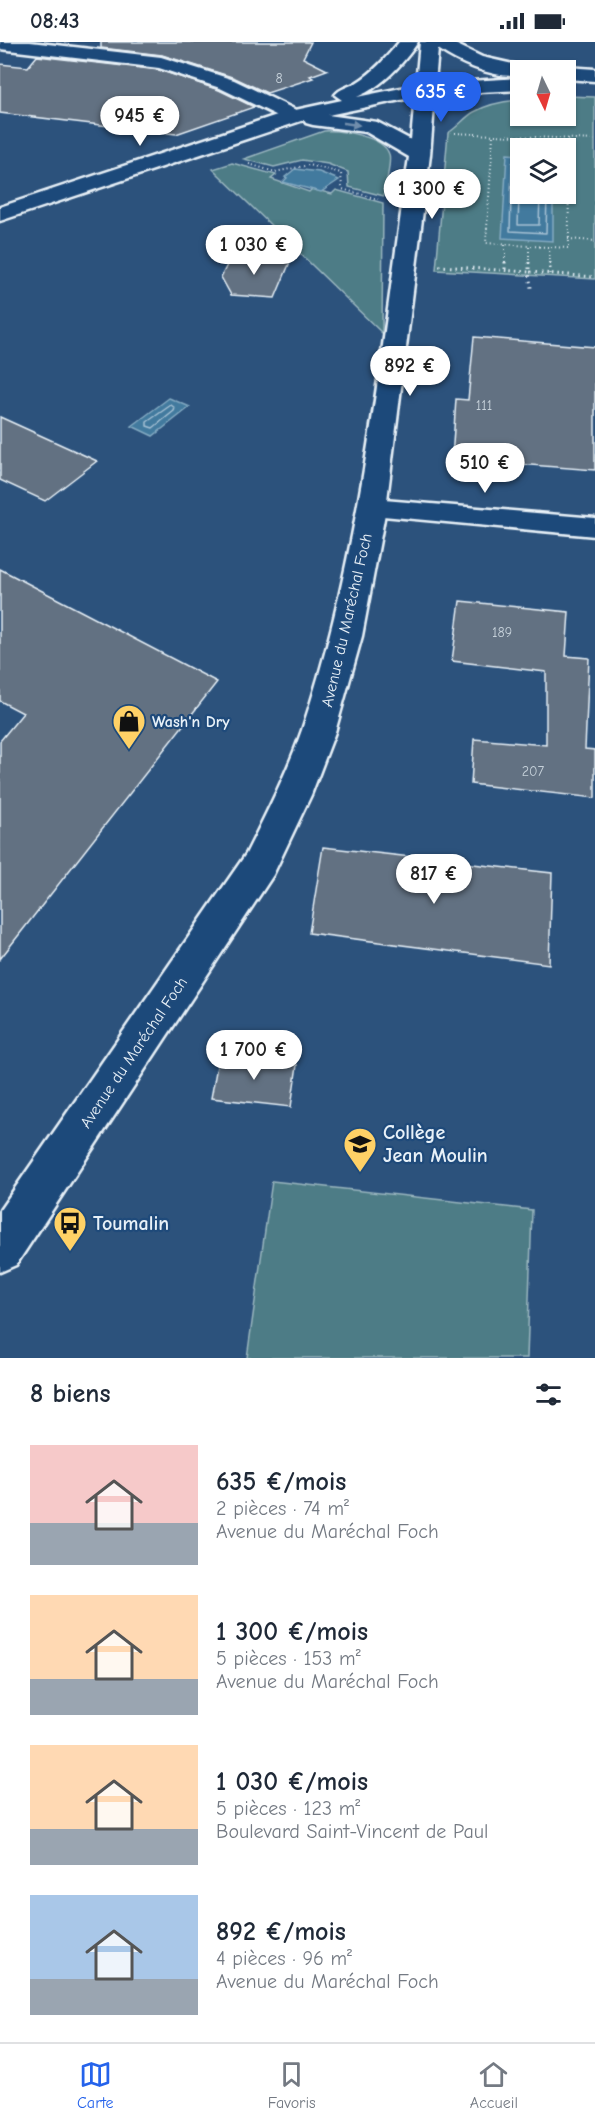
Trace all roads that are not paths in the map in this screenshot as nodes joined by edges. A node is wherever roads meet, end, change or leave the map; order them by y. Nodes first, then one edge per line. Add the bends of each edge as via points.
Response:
1 (409, 42) edge
2 (429, 42) edge
3 (439, 42) edge
4 (0, 44) edge
5 (510, 68) edge
6 (576, 74) edge
7 (595, 75) edge
8 (595, 83) edge
9 (576, 84) edge
10 (510, 85) edge
11 (424, 89) junction
12 (293, 116) junction
13 (420, 155) junction
14 (0, 214) edge
15 (372, 508) junction
16 (595, 527) edge
17 (0, 1249) edge

1 - 12 main road via 386,70 362,88
2 - 11 main road, Avenue du Maréchal Foch
3 - 5 main road via 478,64
4 - 12 main road via 161,63 227,84
6 - 7 main road
8 - 9 main road
10 - 11 main road
11 - 12 main road
11 - 13 main road, Avenue du Maréchal Foch
12 -> 13 main road via 370,126
12 - 14 main road
13 - 15 main road, Avenue du Maréchal Foch
15 - 16 main road
15 - 17 main road, Avenue du Maréchal Foch via 346,636 318,732 260,864

